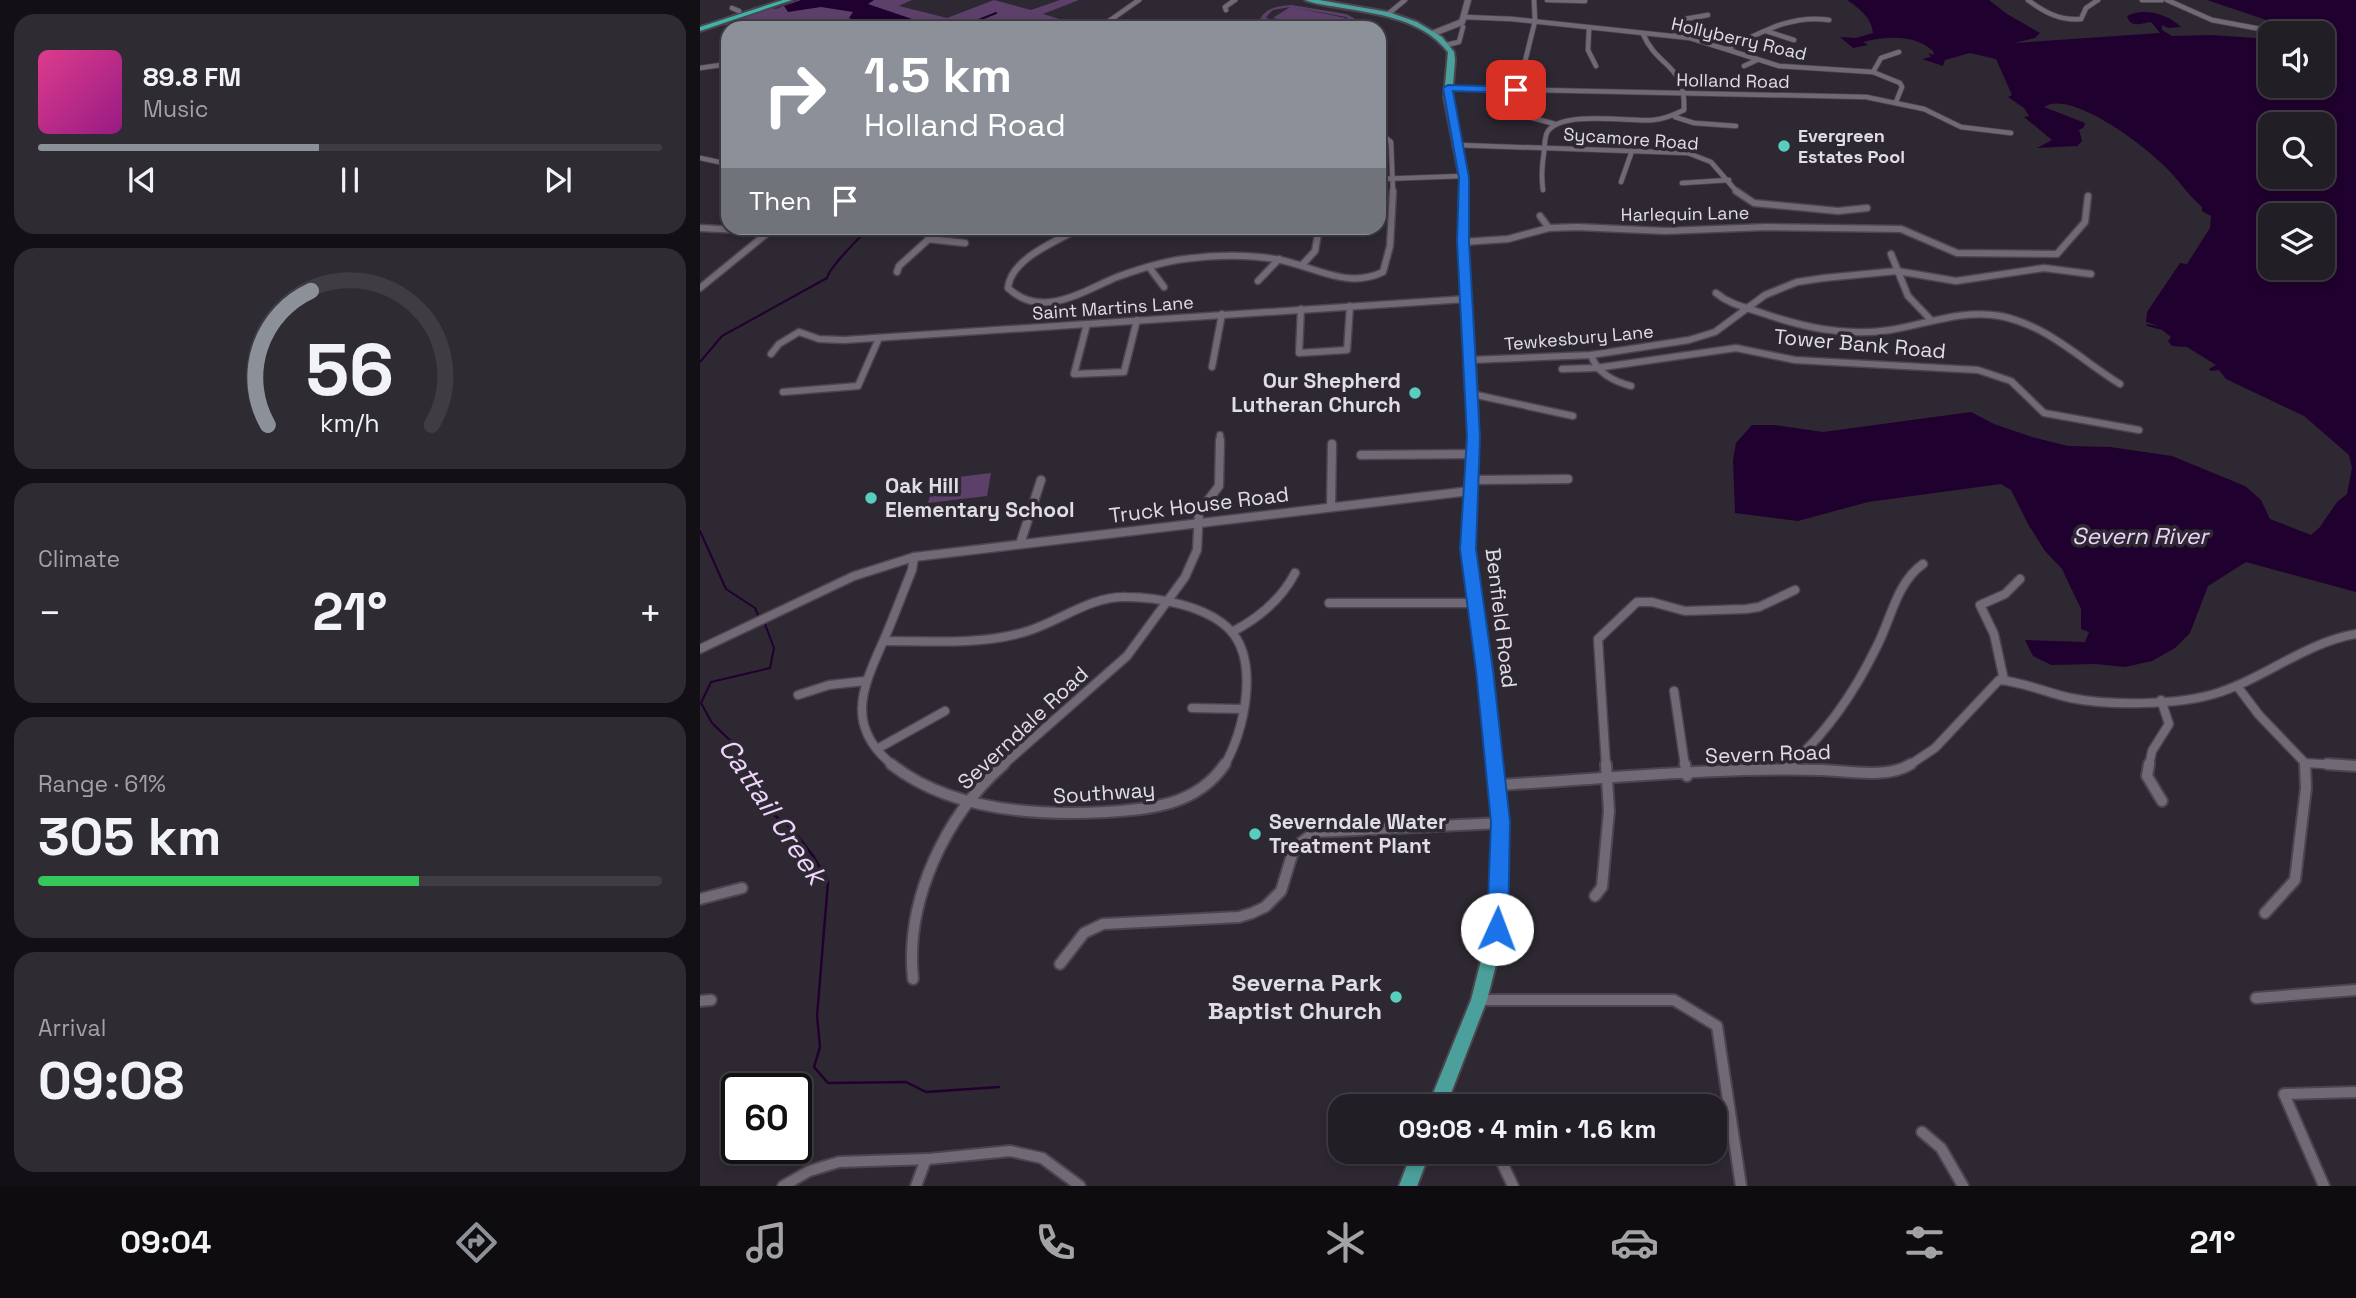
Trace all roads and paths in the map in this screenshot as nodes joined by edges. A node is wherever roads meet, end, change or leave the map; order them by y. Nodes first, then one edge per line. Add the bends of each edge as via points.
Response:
1 (774, 0) edge
2 (789, 0) edge
3 (1139, 0) edge
4 (1235, 0) edge
5 (1308, 0) edge
6 (1405, 0) edge
7 (1468, 0) edge
8 (1534, 0) edge
9 (1547, 0) edge
10 (2028, 0) edge
11 (2098, 0) edge
12 (2143, 0) edge
13 (2163, 0) edge
14 (1585, 1) edge
15 (1226, 10) dead end
16 (1388, 14) junction
17 (1708, 15) dead end
18 (1464, 17) junction
19 (1829, 20) dead end
20 (1109, 21) edge
21 (1535, 21) junction
22 (700, 26) edge
23 (1463, 27) dead end
24 (1589, 29) junction
25 (2258, 29) edge
26 (1766, 31) junction
27 (1434, 33) junction
28 (1643, 34) junction
29 (1673, 36) junction
30 (1794, 40) dead end
31 (1446, 45) junction
32 (1727, 49) junction
33 (1899, 51) dead end
34 (1757, 60) junction
35 (721, 65) edge
36 (1597, 66) dead end
37 (1744, 66) dead end
38 (700, 68) edge
39 (1872, 72) junction
40 (1448, 88) junction
41 (1518, 90) junction
42 (1685, 94) junction
43 (1896, 102) junction
44 (1529, 117) dead end
45 (1675, 117) junction
46 (1555, 124) junction
47 (1736, 126) dead end
48 (2011, 133) dead end
49 (1386, 136) edge
50 (1457, 145) junction
51 (1545, 147) junction
52 (1632, 151) junction
53 (700, 158) edge
54 (721, 162) edge
55 (1464, 178) junction
56 (1386, 179) edge
57 (1394, 179) junction
58 (1729, 180) junction
59 (1621, 182) dead end
60 (1682, 183) dead end
61 (1543, 190) dead end
62 (2088, 196) dead end
63 (1867, 208) dead end
64 (1540, 216) dead end
65 (700, 228) edge
66 (1549, 228) junction
67 (721, 229) edge
68 (765, 235) edge
69 (933, 235) edge
70 (1068, 235) edge
71 (1318, 235) edge
72 (928, 239) junction
73 (1463, 242) junction
74 (965, 243) dead end
75 (1891, 254) dead end
76 (1279, 259) junction
77 (1303, 264) junction
78 (1149, 267) junction
79 (1897, 271) junction
80 (897, 272) dead end
81 (2091, 274) dead end
82 (1258, 281) dead end
83 (1164, 286) dead end
84 (700, 288) edge
85 (1716, 293) dead end
86 (1466, 299) junction
87 (1350, 306) junction
88 (1748, 308) junction
89 (1301, 309) junction
90 (1222, 314) junction
91 (1137, 320) junction
92 (1931, 320) junction
93 (1087, 324) junction
94 (879, 338) junction
95 (771, 354) dead end
96 (1591, 355) junction
97 (1469, 360) junction
98 (1212, 367) dead end
99 (1595, 368) junction
100 (1562, 369) dead end
101 (2120, 384) dead end
102 (1631, 386) dead end
103 (783, 392) dead end
104 (1472, 394) junction
105 (1573, 416) dead end
106 (2139, 430) dead end
107 (1220, 435) dead end
108 (1332, 444) dead end
109 (1472, 454) junction
110 (1361, 455) dead end
111 (1568, 479) dead end
112 (1041, 480) dead end
113 (1470, 486) junction
114 (1331, 507) junction
115 (1197, 523) junction
116 (1020, 544) junction
117 (914, 557) junction
118 (1923, 564) dead end
119 (1295, 573) dead end
120 (2020, 579) dead end
121 (1795, 590) dead end
122 (1329, 603) dead end
123 (1476, 603) junction
124 (1166, 604) junction
125 (1232, 632) junction
126 (2356, 634) edge
127 (884, 641) junction
128 (700, 649) edge
129 (2004, 680) junction
130 (865, 681) junction
131 (2237, 686) junction
132 (1674, 691) dead end
133 (798, 695) dead end
134 (2161, 700) junction
135 (1192, 708) dead end
136 (1242, 709) junction
137 (945, 711) dead end
138 (877, 748) junction
139 (2305, 763) junction
140 (2356, 766) edge
141 (1786, 769) junction
142 (1688, 776) junction
143 (1606, 780) junction
144 (1497, 785) junction
145 (969, 800) junction
146 (2162, 801) dead end
147 (1500, 822) junction
148 (742, 888) dead end
149 (1595, 896) dead end
150 (700, 899) edge
151 (2265, 913) dead end
152 (1060, 964) dead end
153 (914, 979) dead end
154 (2354, 992) edge
155 (2256, 998) dead end
156 (1479, 1000) junction
157 (2356, 1092) edge
158 (1442, 1094) edge
159 (1729, 1120) joint
160 (1922, 1132) dead end
161 (926, 1159) junction
162 (1416, 1164) edge
163 (1503, 1164) edge
164 (783, 1186) edge
165 (916, 1186) edge
166 (1080, 1186) edge
167 (1408, 1186) edge
168 (1513, 1186) edge
169 (1741, 1186) edge
170 (1963, 1186) edge
171 (2324, 1186) edge

1 - 22 highway
2 - 22 highway
3 - 20 street
4 - 15 street
5 - 16 main road
6 - 16 street
7 - 18 street
8 - 21 street
9 - 14 street
10 - 11 street via 2047,14 2075,20
12 - 13 street
13 - 25 street via 2212,20
16 - 27 main road
17 - 29 street via 1685,19
18 - 21 street, Hollyberry Road
18 - 27 street via 1457,25
19 - 26 street via 1798,17
21 - 24 street, Hollyberry Road
21 - 41 street
23 - 31 street via 1459,42
24 - 28 street, Hollyberry Road
24 - 36 street via 1588,50
26 - 30 street
26 - 32 street
27 - 31 main road
28 - 29 street, Hollyberry Road
28 - 42 street via 1677,73
29 - 32 street, Hollyberry Road
31 - 40 main road, Benfield Road via 1452,60
32 - 34 street, Hollyberry Road
33 - 39 street via 1881,58
34 - 37 street
34 - 39 street, Hollyberry Road via 1803,69
35 - 38 street
39 - 43 street, Hollyberry Road via 1902,85
40 - 41 street, Holland Road
40 - 50 main road, Benfield Road
41 - 42 street, Holland Road
42 - 43 street, Holland Road via 1866,97
42 - 45 street via 1684,110
43 - 48 street, Holland Road via 1961,127
44 - 46 street
45 - 46 street via 1574,119
45 - 47 street
46 - 51 street via 1548,131
49 - 57 street
50 - 51 street, Sycamore Road
50 - 55 main road, Benfield Road
51 - 52 street, Sycamore Road
51 - 61 street
52 - 58 street, Sycamore Road via 1696,155 1709,159
52 - 59 street
53 - 54 street
55 - 57 street
55 - 73 main road, Benfield Road
56 - 57 street
57 - 77 street via 1383,272 1347,280
58 - 60 street
58 - 63 street, Sycamore Road via 1742,198 1763,206 1838,211
62 - 66 street, Harlequin Lane via 2085,222 2057,254 1957,253 1908,229
64 - 66 street
65 - 67 street
66 - 73 street, Harlequin Lane via 1508,239
68 - 84 street
69 - 72 street
70 - 78 street via 1020,264 1007,278 1007,288 1029,300 1060,301
71 - 77 street via 1315,251
72 - 74 street
72 - 80 street
73 - 86 main road, Benfield Road
75 - 79 street
76 - 77 street
76 - 78 street via 1206,257
76 - 82 street
78 - 83 street
79 - 81 street, Tewkesbury Lane via 1956,281 2044,268
79 - 88 street, Tewkesbury Lane via 1797,282 1765,295
79 - 92 street via 1908,296
85 - 88 street
86 - 87 street, Saint Martins Lane
86 - 97 main road, Benfield Road
87 - 89 street, Saint Martins Lane
87 - 89 street via 1347,350 1299,353
88 - 92 street via 1791,323 1847,332 1894,330
88 - 96 street, Tewkesbury Lane via 1704,336
89 - 90 street, Saint Martins Lane
90 - 91 street, Saint Martins Lane
90 - 98 street
91 - 93 street, Saint Martins Lane
91 - 93 street via 1124,372 1074,374
92 - 101 street via 1985,313 2033,324
93 - 94 street, Saint Martins Lane
94 - 95 street, Saint Martins Lane via 826,340 799,332
94 - 103 street via 858,386
96 - 97 street, Tewkesbury Lane
96 - 99 street
97 - 104 main road, Benfield Road
99 - 100 street, Tower Bank Road
99 - 102 street
99 - 106 street, Tower Bank Road via 1736,348 1795,360 1978,370 2002,374 2043,413
104 - 105 street
104 - 109 main road, Benfield Road
107 - 115 street via 1219,486 1200,509
108 - 114 street
109 - 110 street
109 - 113 main road, Benfield Road
111 - 113 street, Truck House Road
112 - 116 street
113 - 114 street, Truck House Road
113 - 123 main road, Benfield Road via 1468,549
114 - 115 street, Truck House Road
115 - 116 street, Truck House Road
115 - 124 street, Severndale Road via 1194,561
116 - 117 street, Truck House Road
117 - 127 street
117 - 128 street, Truck House Road via 854,576
118 - 141 street via 1906,576 1887,627 1845,703 1824,734
119 - 125 street via 1264,612
120 - 129 street via 2005,594 1980,606 1994,634
121 - 143 street via 1746,609 1685,611 1637,602 1598,639
122 - 123 street
123 - 144 main road, Benfield Road
124 - 125 street via 1207,615
124 - 127 street via 1121,597 1082,606 1018,635
124 - 145 street, Severndale Road via 1126,656
125 - 136 street, Southway via 1247,661
126 - 131 street via 2332,639
127 - 130 street
129 - 134 street via 2082,699
129 - 141 street, Severn Road via 1992,685 1935,748 1902,771
130 - 133 street
130 - 138 street, Southway via 862,719
131 - 134 street via 2201,697
131 - 139 street
132 - 142 street
134 - 146 street via 2169,724 2152,751 2147,776
135 - 136 street
136 - 145 street, Southway via 1235,744 1222,770 1202,788 1172,804 1141,811 1067,815 1002,810
137 - 138 street
138 - 145 street, Southway via 906,777
139 - 140 street
139 - 151 street via 2295,880
141 - 142 street, Severn Road
142 - 143 street, Severn Road
143 - 144 street, Severn Road
143 - 149 street via 1609,811 1604,868 1602,887
144 - 147 main road, Benfield Road
145 - 153 street, Severndale Road via 943,838 931,867 910,951
147 - 152 street via 1315,832 1298,845 1281,891 1265,907 1239,917 1103,924 1084,933
147 - 156 main road, Benfield Road via 1497,929
148 - 150 street
154 - 155 street
156 - 158 main road, Benfield Road
156 - 159 street via 1674,1000 1717,1026
157 - 171 street via 2284,1094
159 - 169 street
160 - 170 street via 1941,1148
161 - 164 street via 845,1161 817,1168
161 - 165 street
161 - 166 street via 1022,1152 1045,1159
162 - 167 main road
163 - 168 street

